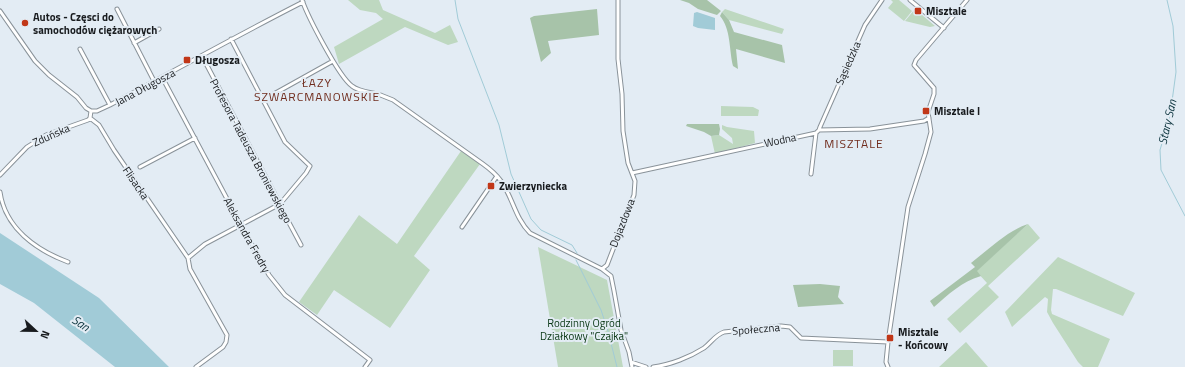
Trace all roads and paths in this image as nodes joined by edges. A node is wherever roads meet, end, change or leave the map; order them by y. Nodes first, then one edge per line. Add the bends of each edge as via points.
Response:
1 (618, 0) edge
2 (882, 0) edge
3 (910, 0) edge
4 (967, 0) edge
5 (302, 1) edge
6 (117, 9) dead end
7 (0, 11) edge
8 (944, 28) junction
9 (159, 29) dead end
10 (231, 39) junction
11 (134, 43) junction
12 (80, 49) dead end
13 (202, 56) junction
14 (333, 61) junction
15 (162, 77) junction
16 (154, 81) junction
17 (263, 100) junction
18 (110, 105) junction
19 (91, 111) junction
20 (90, 118) junction
21 (929, 118) junction
22 (820, 130) junction
23 (816, 133) junction
24 (195, 138) junction
25 (140, 167) dead end
26 (632, 173) junction
27 (812, 174) dead end
28 (0, 175) edge
29 (497, 176) junction
30 (0, 192) edge
31 (280, 204) junction
32 (241, 225) junction
33 (462, 227) dead end
34 (301, 245) dead end
35 (188, 258) junction
36 (68, 262) dead end
37 (607, 265) junction
38 (602, 268) junction
39 (610, 276) junction
40 (888, 342) junction
41 (631, 362) junction
42 (196, 367) edge
43 (365, 367) edge
44 (632, 367) edge
45 (646, 367) edge
46 (653, 367) edge
47 (888, 367) edge

1 - 26 street, Dojazdowa via 618,59 623,131
2 - 22 street, Sąsiedzka via 865,25
3 - 8 street
4 - 8 street
5 - 10 street, Jana Długosza
5 - 14 street
6 - 11 street
7 - 19 street via 35,61
8 - 21 street via 914,64 934,88
9 - 11 street
10 - 13 street, Jana Długosza
10 - 17 street
11 - 16 street
12 - 18 street
13 - 15 street, Jana Długosza
13 - 31 street, Profesora Tadeusza Broniewskiego
14 - 17 street
14 - 29 street via 352,87 393,100
15 - 16 street, Jana Długosza
15 - 24 street, Aleksandra Fredry
16 - 18 street, Jana Długosza
17 - 31 street via 285,142 310,166
18 - 19 street, Jana Długosza
19 - 20 street
20 - 28 street, Zduńska via 46,135 27,147
20 - 35 street, Flisacka via 99,125
21 - 22 street via 924,121 870,129
21 - 40 street via 931,132 908,207
22 - 23 street, Wodna
23 - 26 street, Wodna
23 - 27 street
24 - 25 street
24 - 32 street, Aleksandra Fredry
26 - 37 street, Dojazdowa via 635,181 634,195
29 - 33 street
29 - 38 street via 522,225 530,233
30 - 36 street via 2,204 14,225 29,241 49,255
31 - 32 street
31 - 34 street, Profesora Tadeusza Broniewskiego
32 - 35 street via 205,244
32 - 43 street, Aleksandra Fredry via 269,275 283,293 370,360
35 - 42 street, Flisacka via 190,269 227,335 223,347
37 - 38 street
37 - 39 street
38 - 39 street
39 - 41 street via 621,330
40 - 46 street, Społeczna via 801,338 790,327 780,326 724,332 717,335 704,348 683,358
40 - 47 street
41 - 44 street
41 - 45 street

